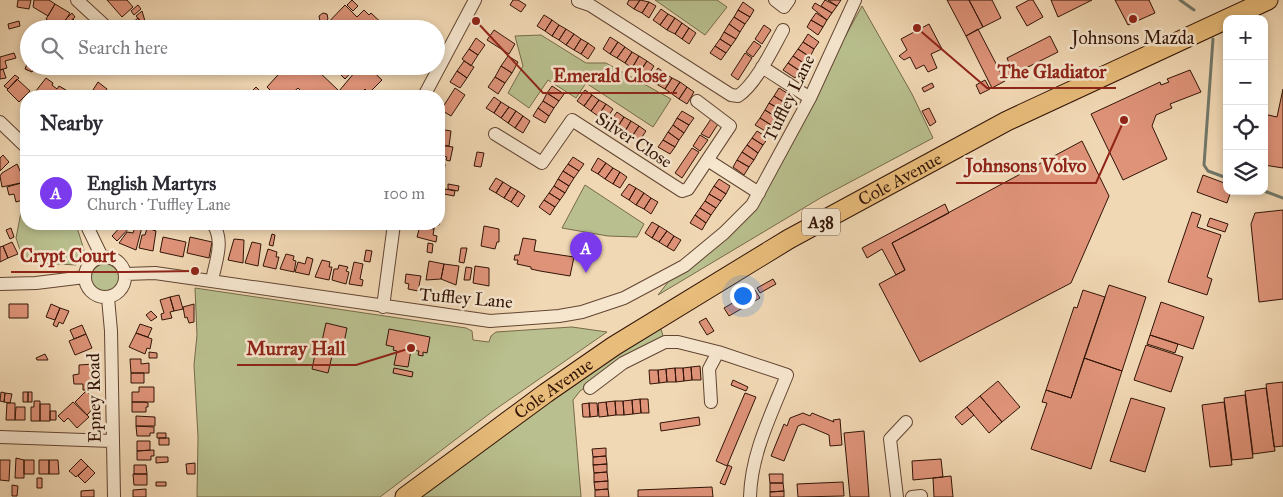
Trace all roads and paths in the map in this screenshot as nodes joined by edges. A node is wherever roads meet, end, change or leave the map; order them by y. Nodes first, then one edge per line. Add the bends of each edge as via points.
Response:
1 (77, 0) edge
2 (476, 0) edge
3 (775, 0) edge
4 (789, 0) edge
5 (855, 0) edge
6 (1268, 0) edge
7 (578, 1) edge
8 (100, 20) edge
9 (782, 30) dead end
10 (445, 57) edge
11 (762, 67) junction
12 (435, 75) edge
13 (427, 90) edge
14 (810, 98) junction
15 (697, 101) dead end
16 (0, 122) edge
17 (496, 134) dead end
18 (20, 141) edge
19 (708, 161) junction
20 (759, 194) junction
21 (89, 230) edge
22 (218, 230) edge
23 (393, 230) edge
24 (102, 257) junction
25 (126, 274) junction
26 (85, 277) junction
27 (212, 281) junction
28 (0, 284) edge
29 (108, 298) junction
30 (383, 307) junction
31 (718, 352) junction
32 (590, 388) dead end
33 (711, 402) dead end
34 (906, 422) dead end
35 (0, 437) edge
36 (112, 441) junction
37 (114, 497) edge
38 (405, 497) edge
39 (750, 497) edge
40 (897, 497) edge

1 - 8 street
2 - 10 street
3 - 4 street via 784,7
5 - 14 street, Tuffley Lane
6 - 38 highway, Cole Avenue / A38 via 1007,120 789,239 614,346
7 - 11 street via 598,10 732,95 743,93
9 - 11 street
11 - 14 street
12 - 13 street
14 - 20 street, Tuffley Lane
15 - 19 street, Silver Close via 730,126
16 - 18 street
17 - 19 street, Silver Close via 542,163 572,120 682,191 688,190
19 - 20 street
20 - 30 street, Tuffley Lane via 724,234 676,272 624,298 582,312 538,319 490,321
21 - 24 street
22 - 27 street via 220,242
23 - 30 street
24 - 25 street via 119,262
24 - 26 street via 89,264
25 - 27 street, Tuffley Lane via 155,273
25 - 29 street via 121,290
26 - 28 street
26 - 29 street via 91,292
27 - 30 street, Tuffley Lane
29 - 36 street, Epney Road
31 - 32 street via 665,342 623,363
31 - 33 street via 709,369
31 - 39 street via 787,375 756,453
34 - 40 street via 890,439
35 - 36 street
36 - 37 street, Epney Road

